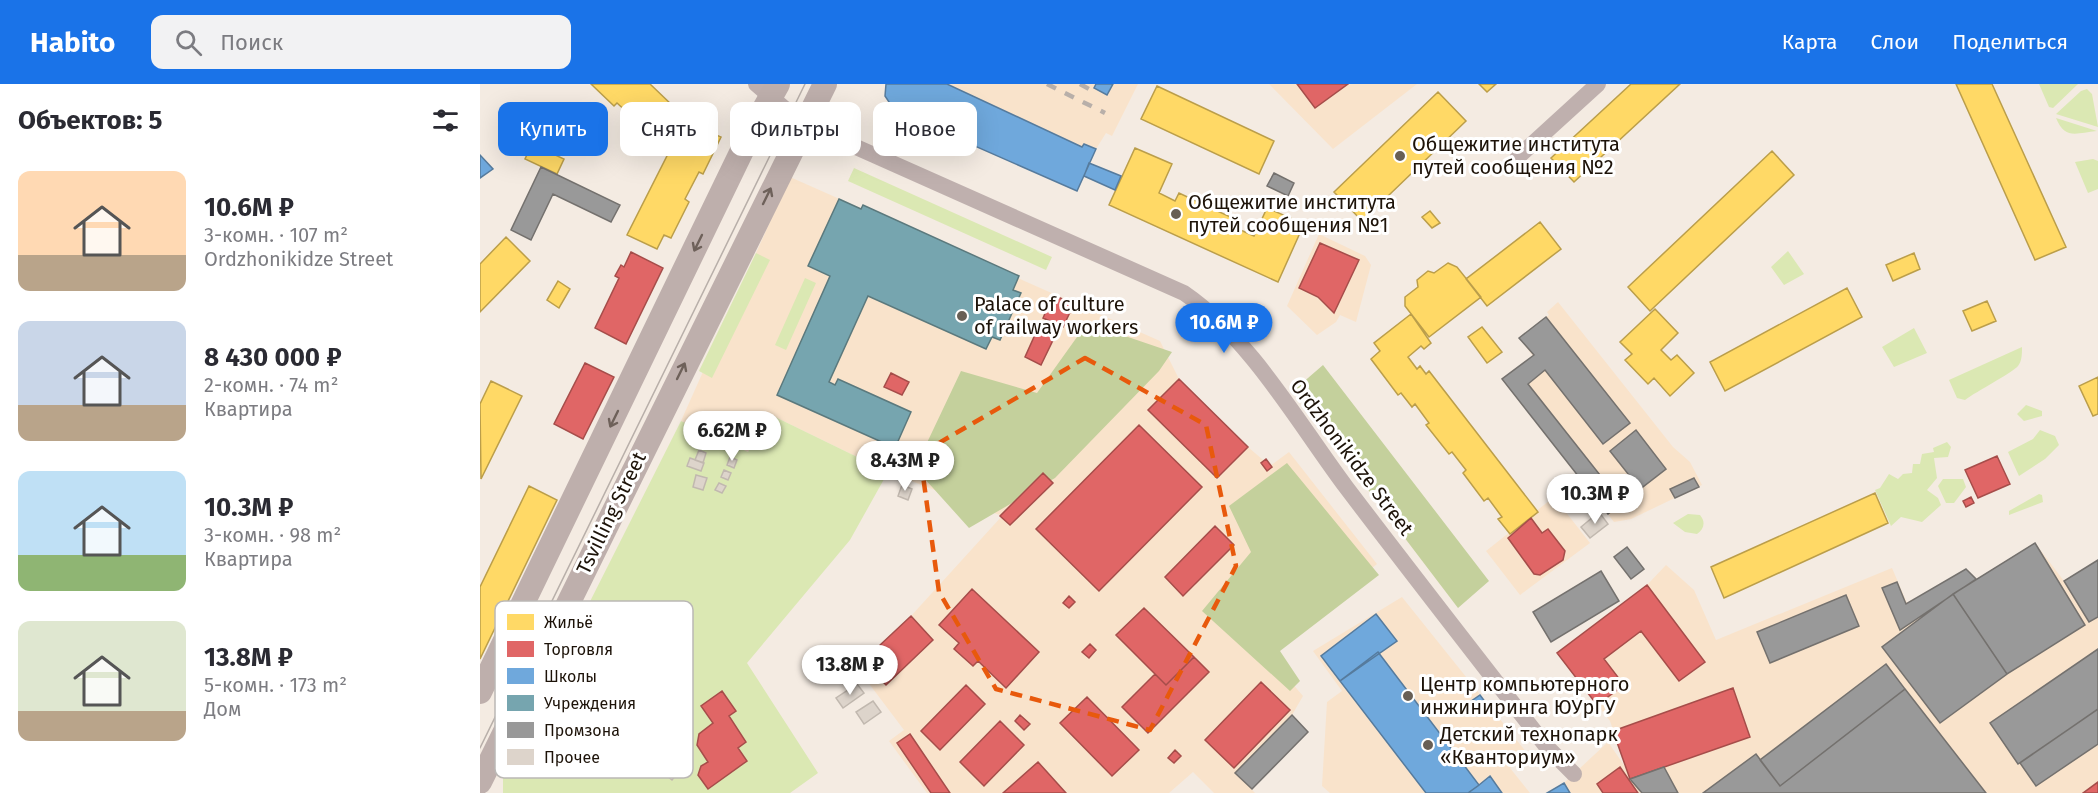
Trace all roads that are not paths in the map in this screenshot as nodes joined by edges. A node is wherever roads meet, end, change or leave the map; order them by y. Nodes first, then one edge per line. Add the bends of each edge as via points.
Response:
1 (825, 84) edge
2 (1598, 84) edge
3 (768, 88) edge
4 (782, 102) edge
5 (815, 102) edge
6 (861, 148) edge
7 (788, 156) edge
8 (1518, 157) dead end
9 (524, 601) edge
10 (569, 601) edge
11 (495, 661) edge
12 (480, 692) edge
13 (495, 751) edge
14 (1574, 774) dead end
15 (480, 782) edge

1 - 5 main road, Tsvilling Street
2 - 8 street
3 - 4 street, Ordzhonikidze Street
3 -> 9 main road, Tsvilling Street via 752,130
6 - 14 street, Ordzhonikidze Street via 1184,293 1204,307 1268,380 1546,746
10 -> 7 main road, Tsvilling Street
11 -> 12 main road, Tsvilling Street
15 -> 13 main road, Tsvilling Street

